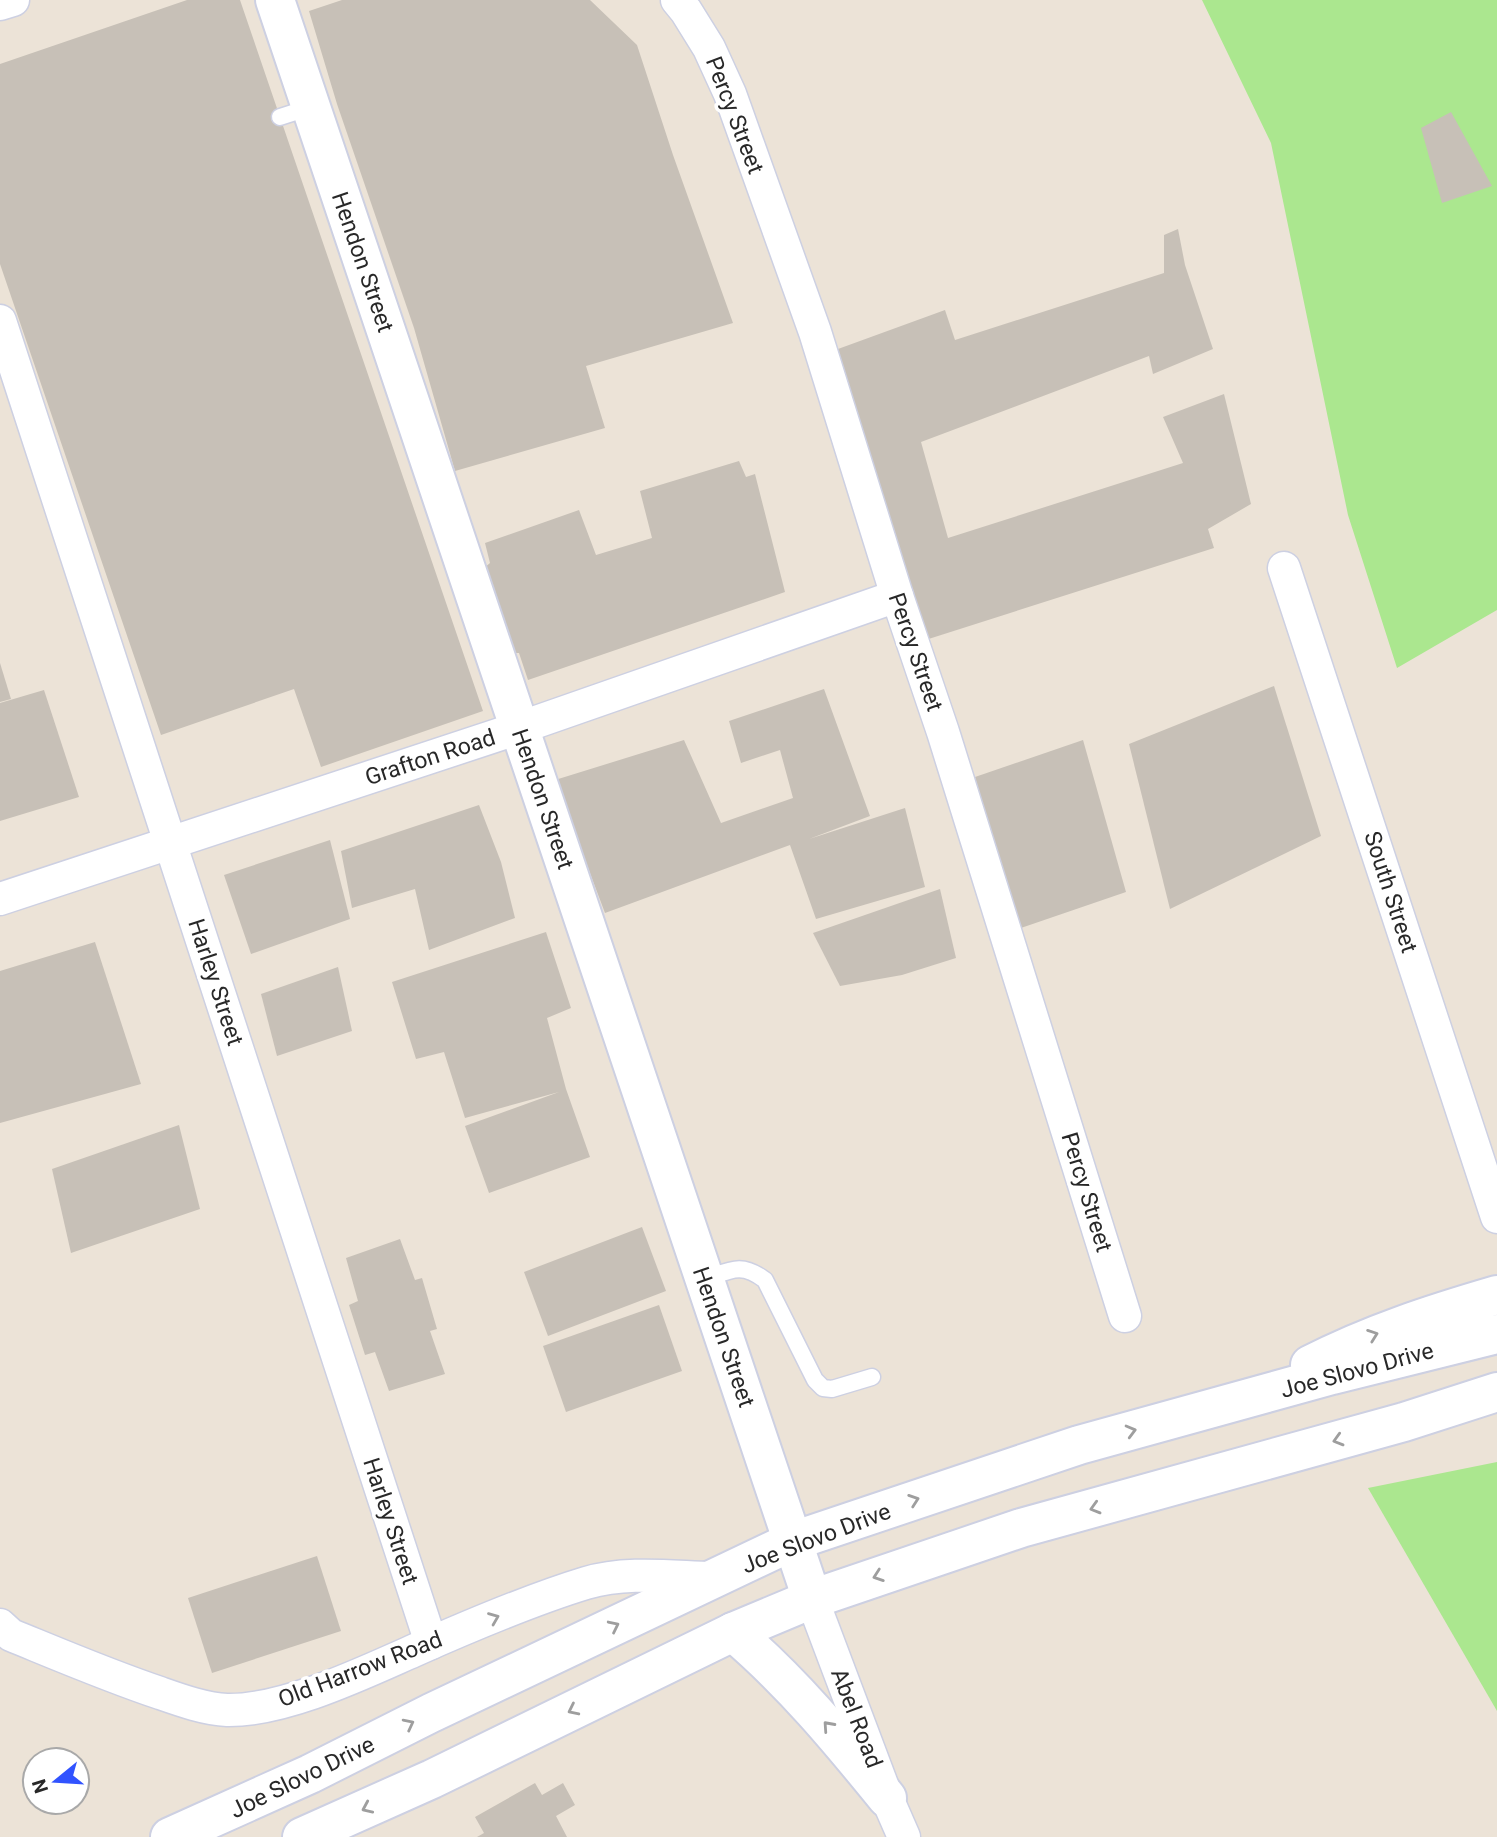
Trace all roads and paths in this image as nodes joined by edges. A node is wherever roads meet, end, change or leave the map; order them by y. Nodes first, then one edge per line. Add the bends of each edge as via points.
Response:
1 (13, 0) edge
2 (275, 0) edge
3 (677, 0) edge
4 (0, 4) edge
5 (0, 321) edge
6 (1284, 568) dead end
7 (897, 596) junction
8 (519, 728) junction
9 (171, 842) junction
10 (0, 899) edge
11 (1497, 1217) edge
12 (705, 1279) junction
13 (1497, 1295) edge
14 (1125, 1316) dead end
15 (1497, 1334) edge
16 (872, 1377) dead end
17 (1271, 1392) junction
18 (1497, 1392) edge
19 (1497, 1421) edge
20 (1404, 1422) junction
21 (793, 1541) junction
22 (713, 1578) junction
23 (812, 1599) junction
24 (4, 1632) edge
25 (733, 1632) junction
26 (431, 1643) junction
27 (887, 1798) junction
28 (170, 1837) edge
29 (302, 1837) edge
30 (904, 1837) edge

1 - 4 street
2 - 8 main road, Hendon Street via 295,112
3 - 7 street, Percy Street via 709,48 733,103 815,332
5 - 9 street, Harley Street
6 - 11 street, South Street
7 - 8 street, Grafton Road
7 - 14 street, Percy Street
8 - 9 street, Grafton Road
8 - 12 main road, Hendon Street
9 - 10 street, Grafton Road
9 - 26 street, Harley Street
12 - 16 lane via 737,1268 752,1270 765,1280 823,1388
12 - 21 main road, Hendon Street
17 -> 13 main road via 1310,1364 1355,1341
15 - 17 main road, Joe Slovo Drive
21 -> 17 main road, Joe Slovo Drive via 1079,1445
18 - 20 main road
19 - 20 main road via 1432,1427
20 -> 23 main road via 1021,1528
21 - 22 main road, Joe Slovo Drive
21 - 23 main road, Hendon Street
26 -> 22 street, Old Harrow Road via 597,1580 618,1576
28 -> 22 main road, Joe Slovo Drive via 299,1780
23 - 25 main road
23 - 27 street, Abel Road
24 - 26 street, Old Harrow Road via 131,1683 224,1710 250,1709 297,1697
27 -> 25 main road via 799,1693
25 -> 29 main road
27 - 30 street, Abel Road

